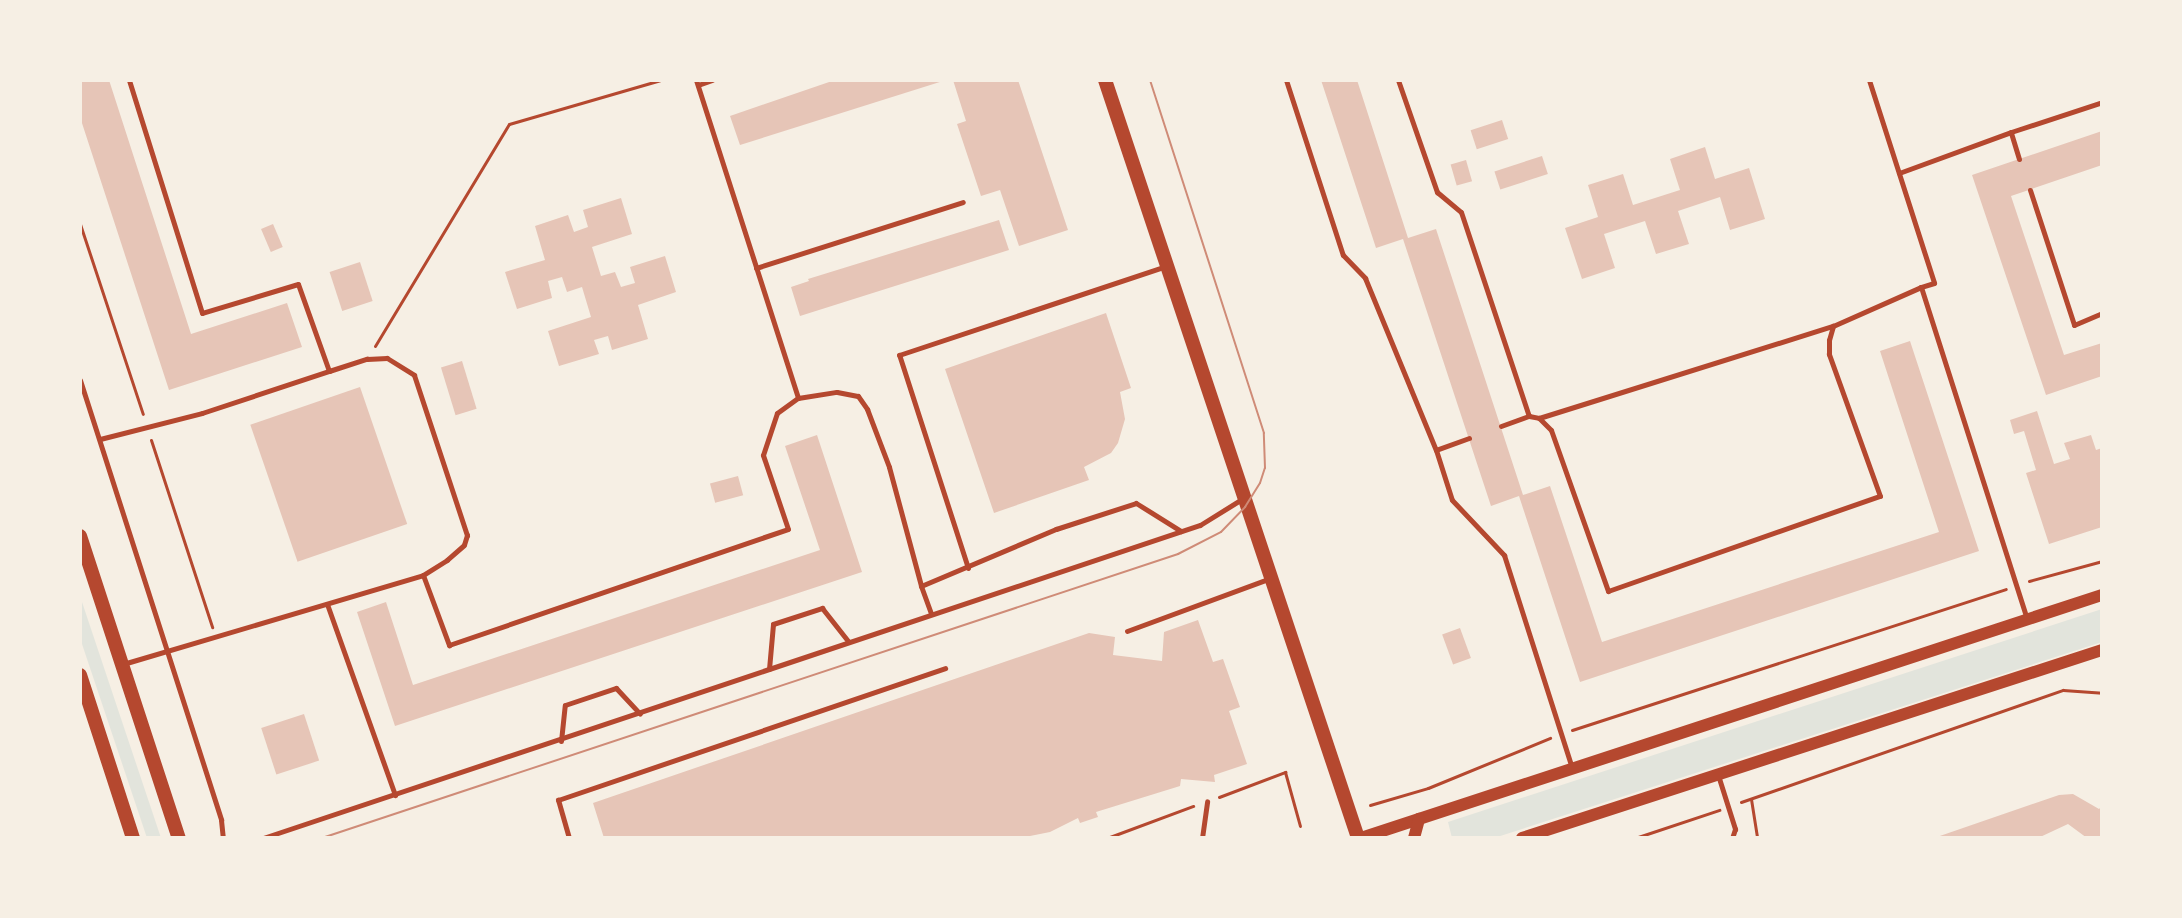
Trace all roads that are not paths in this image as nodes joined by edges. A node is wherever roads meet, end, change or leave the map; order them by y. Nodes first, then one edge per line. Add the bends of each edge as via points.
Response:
1 (129, 80) edge
2 (712, 80) edge
3 (1105, 80) edge
4 (1286, 80) edge
5 (1398, 80) edge
6 (1869, 80) edge
7 (697, 82) edge
8 (2102, 102) edge
9 (2011, 132) junction
10 (2019, 159) dead end
11 (1899, 173) junction
12 (2030, 190) dead end
13 (963, 202) dead end
14 (1168, 266) junction
15 (756, 268) junction
16 (1921, 287) junction
17 (2102, 313) edge
18 (1833, 326) junction
19 (329, 371) junction
20 (80, 380) edge
21 (798, 398) junction
22 (1529, 416) junction
23 (1539, 418) junction
24 (1501, 426) dead end
25 (1469, 438) dead end
26 (100, 439) junction
27 (1436, 450) junction
28 (1242, 499) junction
29 (1181, 531) junction
30 (80, 536) edge
31 (968, 568) junction
32 (423, 575) junction
33 (1269, 579) junction
34 (921, 586) junction
35 (2102, 595) edge
36 (327, 604) junction
37 (931, 613) junction
38 (2027, 620) junction
39 (1127, 631) dead end
40 (848, 641) junction
41 (2102, 650) edge
42 (167, 651) junction
43 (122, 665) junction
44 (945, 668) dead end
45 (769, 669) junction
46 (80, 675) edge
47 (83, 695) edge
48 (640, 714) junction
49 (561, 741) junction
50 (1572, 769) junction
51 (1718, 774) junction
52 (395, 795) junction
53 (1207, 801) dead end
54 (1419, 819) junction
55 (133, 838) edge
56 (179, 838) edge
57 (223, 838) edge
58 (263, 838) edge
59 (569, 838) edge
60 (1202, 838) edge
61 (1360, 838) edge
62 (1414, 838) edge
63 (1522, 838) edge
64 (1732, 838) edge

1 - 19 lane via 202,313 298,284
2 - 7 lane
3 - 14 main road
4 - 27 lane via 1343,255 1365,278
5 - 22 lane via 1437,192 1461,212
6 - 11 lane
7 - 15 lane
8 - 9 lane
9 - 10 lane
9 - 11 lane
11 - 16 lane via 1934,283
12 - 17 lane via 2074,325
13 - 15 lane
14 - 28 main road
14 - 31 lane via 899,355
15 - 21 lane
16 - 18 lane
16 - 38 lane
18 - 23 lane
18 - 23 lane via 1829,354 1880,496 1608,591 1551,430
19 - 26 lane via 202,413
19 - 32 lane via 387,358 414,375 467,535 464,545
20 - 26 lane
21 - 32 lane via 777,413 763,455 788,529 449,645
21 - 34 lane via 837,392 858,396 867,409 889,467
22 - 23 lane
22 - 24 lane
25 - 27 lane
26 - 42 lane
27 - 50 lane via 1452,500 1504,555
28 - 29 lane via 1214,519
28 - 33 main road
29 - 31 lane via 1136,503 1056,529
29 - 37 lane
30 - 43 main road
31 - 34 lane
32 - 36 lane
33 - 39 lane
33 - 61 main road
34 - 37 lane
35 - 38 street
36 - 42 lane
36 - 52 lane
37 - 40 lane
38 - 50 street
40 - 45 lane
40 - 45 lane via 822,608 773,624
41 - 51 street
42 - 43 lane
42 - 57 lane
43 - 56 main road
44 - 59 lane via 558,800
45 - 48 lane
46 - 47 main road
47 - 55 main road
48 - 49 lane
48 - 49 lane via 616,688 565,705
49 - 52 lane
50 - 54 street
51 - 63 street
51 - 64 lane via 1735,829
52 - 58 lane
53 - 60 lane
54 - 61 street
54 - 62 street

